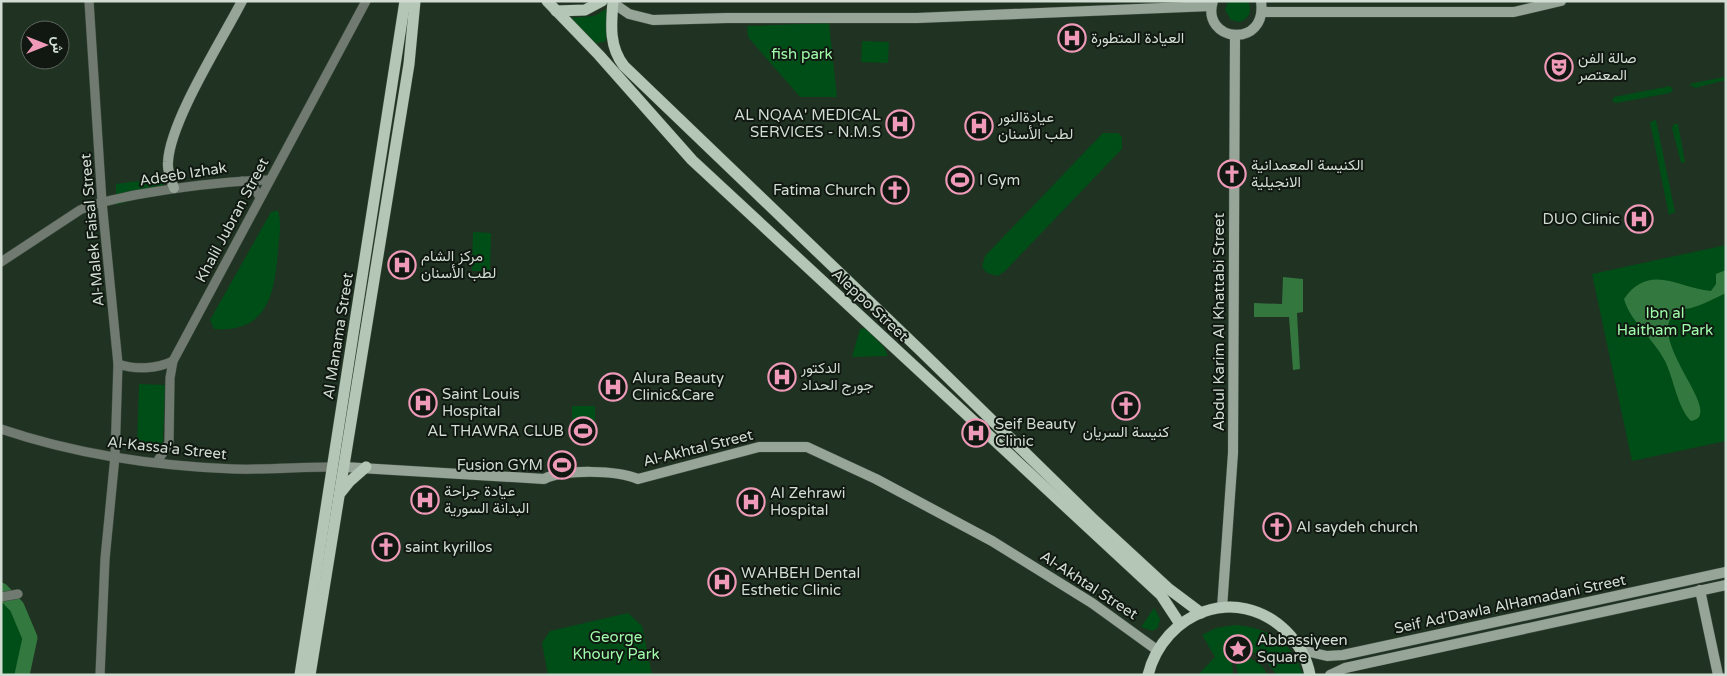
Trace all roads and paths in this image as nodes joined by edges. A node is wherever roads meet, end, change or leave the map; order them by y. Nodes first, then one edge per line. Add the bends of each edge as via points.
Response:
1 (89, 1) edge
2 (242, 1) edge
3 (366, 1) edge
4 (406, 1) edge
5 (415, 1) edge
6 (547, 1) edge
7 (1261, 1) edge
8 (1561, 1) edge
9 (610, 2) edge
10 (1212, 4) edge
11 (556, 11) junction
12 (1262, 12) junction
13 (1235, 35) junction
14 (236, 180) junction
15 (269, 180) junction
16 (174, 188) junction
17 (260, 196) junction
18 (102, 202) junction
19 (1, 262) edge
20 (173, 360) junction
21 (118, 364) junction
22 (1, 429) edge
23 (115, 456) junction
24 (157, 462) junction
25 (339, 467) junction
26 (366, 467) junction
27 (338, 498) junction
28 (1726, 572) edge
29 (1726, 584) edge
30 (1700, 590) junction
31 (18, 594) dead end
32 (1, 597) edge
33 (1222, 608) junction
34 (1201, 612) junction
35 (1180, 624) junction
36 (1488, 624) junction
37 (1490, 636) junction
38 (1157, 650) junction
39 (1301, 650) junction
40 (100, 675) edge
41 (300, 675) edge
42 (310, 675) edge
43 (1148, 675) edge
44 (1310, 675) edge
45 (1330, 675) edge
46 (1718, 675) edge

1 - 18 street, Al-Malek Faisal Street
2 - 16 main road via 183,112 171,143 167,164
3 - 15 street, Khalil Jubran Street
4 - 25 main road, Al Manama Street
5 - 25 main road, Al Manama Street via 409,64
6 - 11 main road, Aleppo Street
7 - 12 main road
8 - 12 main road via 1514,12
9 - 10 main road via 628,14 652,20 917,18
9 - 11 main road via 585,10
9 - 34 main road, Aleppo Street via 612,41 624,66 1092,518 1169,589
10 - 13 main road via 1216,26 1227,34
11 - 35 main road, Aleppo Street via 692,160 1161,595
12 - 13 main road via 1257,26
13 - 33 main road, Abdul Karim Al Khattabi Street via 1233,453
14 - 15 street, Adeeb Izhak
14 - 16 street, Adeeb Izhak
14 - 17 street via 250,185
15 - 17 street, Khalil Jubran Street
16 - 18 street, Adeeb Izhak
17 - 20 street, Khalil Jubran Street
18 - 19 street, Adeeb Izhak via 80,210
18 - 21 street, Al-Malek Faisal Street
20 - 21 street via 156,367 132,368
20 - 24 street, Khalil Jubran Street via 169,443
21 - 23 street, Al-Malek Faisal Street
22 - 23 street, Al-Kassa'a Street via 45,444
23 - 24 street, Al-Kassa'a Street
23 - 40 street, Al-Malek Faisal Street via 105,559
24 - 25 street, Al-Kassa'a Street via 231,469
25 - 26 main road, Al-Akhtal Street
25 - 27 main road, Al Manama Street
25 - 41 main road, Al Manama Street
26 - 27 main road via 349,482
26 - 38 main road, Al-Akhtal Street via 544,479 556,473 625,474 638,479 759,447 797,446 818,451 966,527 1042,572
27 - 42 main road, Al Manama Street
28 - 36 main road, Seif Ad'Dawla AlHamadani Street
29 - 30 main road, Seif Ad'Dawla AlHamadani Street
30 - 37 main road, Seif Ad'Dawla AlHamadani Street
30 - 46 main road
31 - 32 street
33 - 34 main road
33 - 39 main road via 1238,608 1268,618 1286,631
34 - 35 main road
35 - 38 main road
36 - 37 main road
36 - 39 main road, Seif Ad'Dawla AlHamadani Street via 1342,655 1327,656
37 - 45 main road, Seif Ad'Dawla AlHamadani Street via 1346,668
38 - 43 main road
39 - 44 main road

